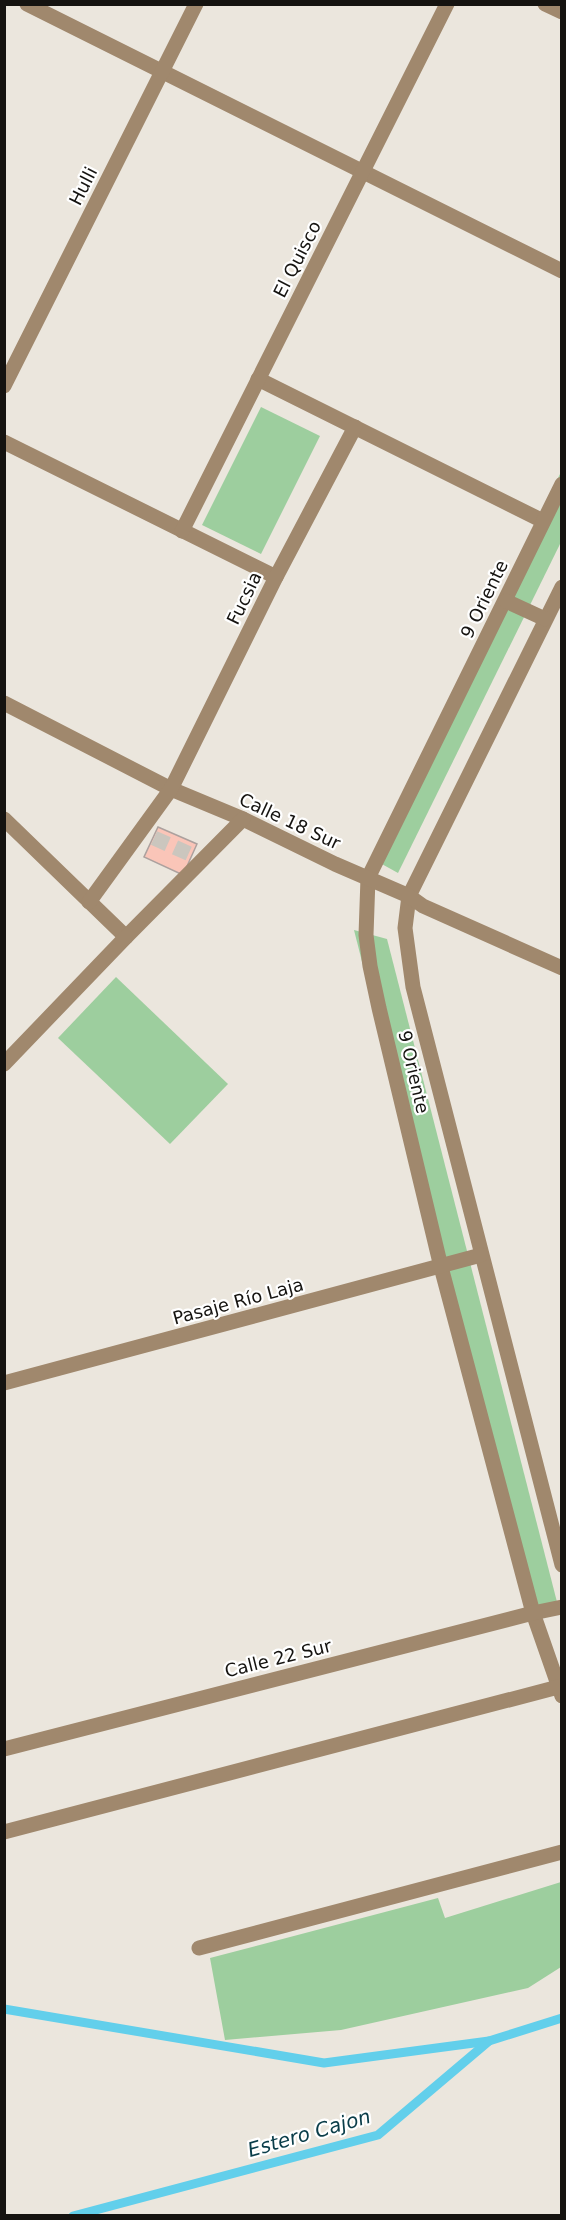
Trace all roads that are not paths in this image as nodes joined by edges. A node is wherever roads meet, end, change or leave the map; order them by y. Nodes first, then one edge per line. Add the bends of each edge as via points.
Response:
1 (27, 4) edge
2 (196, 4) edge
3 (447, 4) edge
4 (163, 72) junction
5 (362, 171) junction
6 (561, 271) edge
7 (258, 379) junction
8 (4, 386) edge
9 (355, 427) junction
10 (4, 442) edge
11 (561, 484) edge
12 (543, 521) junction
13 (182, 531) junction
14 (276, 577) junction
15 (561, 587) edge
16 (506, 601) junction
17 (545, 619) junction
18 (4, 702) edge
19 (171, 789) junction
20 (4, 819) edge
21 (243, 819) junction
22 (368, 879) junction
23 (409, 896) junction
24 (89, 902) junction
25 (126, 937) junction
26 (561, 968) edge
27 (4, 1064) edge
28 (481, 1256) junction
29 (441, 1267) junction
30 (4, 1383) edge
31 (561, 1564) edge
32 (561, 1607) edge
33 (533, 1613) junction
34 (561, 1690) edge
35 (4, 1749) edge
36 (4, 1832) edge
37 (561, 1852) edge
38 (199, 1948) dead end

1 - 4 street
2 - 4 street, Hulli
3 - 5 street, El Quisco
4 - 5 street
4 - 8 street, Hulli
5 - 6 street
5 - 7 street, El Quisco
7 - 9 street
7 - 13 street, El Quisco
9 - 12 street
9 - 14 street, Fucsia
10 - 13 street
11 - 12 street, 9 Oriente
12 - 16 street, 9 Oriente
13 - 14 street
14 - 19 street, Fucsia
15 - 17 street, 9 Oriente
16 - 17 street
16 - 22 street, 9 Oriente
17 - 23 street, 9 Oriente
18 - 19 street, Calle 18 Sur
19 - 21 street, Calle 18 Sur
19 - 24 street, Fucsia via 147,835
20 - 24 street
21 - 22 street, Calle 18 Sur
21 - 25 street via 197,858
22 - 23 street, Calle 18 Sur
22 - 29 street, 9 Oriente via 366,935 370,966
23 - 26 street, Calle 18 Sur via 423,906
23 - 28 street, 9 Oriente via 405,928 413,987
24 - 25 street
25 - 27 street
28 - 29 street, Pasaje Río Laja
28 - 31 street, 9 Oriente
29 - 30 street, Pasaje Río Laja
29 - 33 street, 9 Oriente
32 - 33 street, Calle 22 Sur
33 - 34 street, 9 Oriente
33 - 35 street, Calle 22 Sur
34 - 36 street
37 - 38 street

